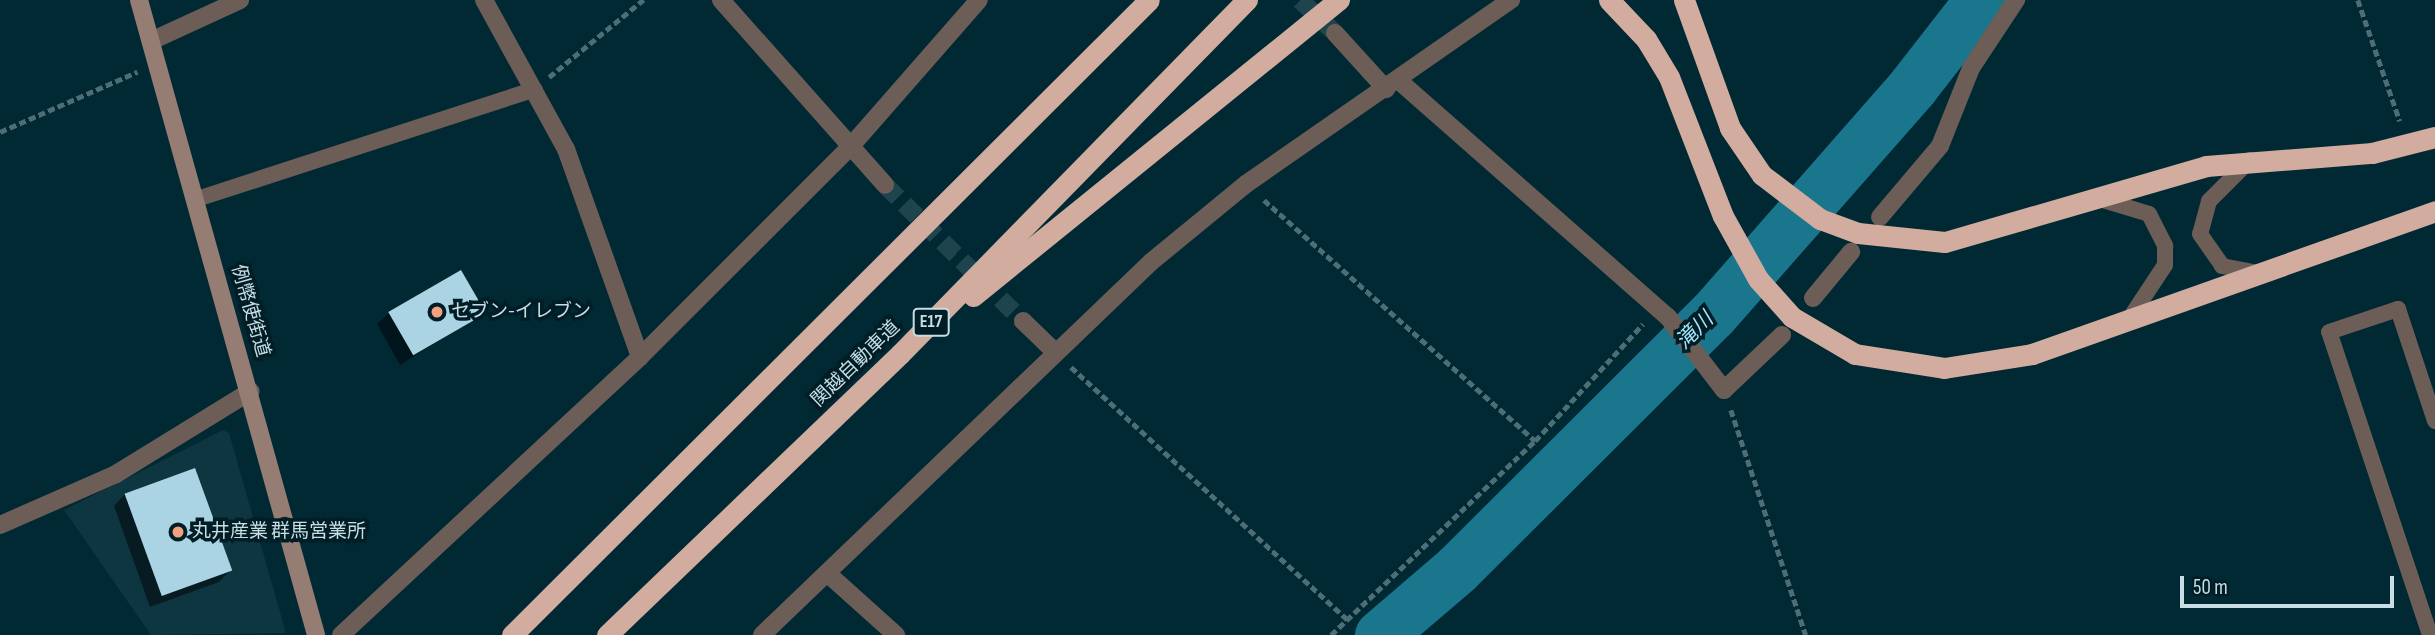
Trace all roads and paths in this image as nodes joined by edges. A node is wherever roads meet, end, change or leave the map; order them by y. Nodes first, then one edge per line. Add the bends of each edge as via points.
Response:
1 (139, 0) edge
2 (240, 0) edge
3 (484, 0) edge
4 (643, 0) edge
5 (721, 0) edge
6 (979, 0) edge
7 (1149, 0) edge
8 (1247, 0) edge
9 (1339, 0) edge
10 (1511, 0) edge
11 (1609, 0) edge
12 (1684, 0) edge
13 (2016, 0) edge
14 (2358, 0) edge
15 (1335, 33) tunnel mouth
16 (151, 41) junction
17 (157, 62) junction
18 (1392, 85) junction
19 (534, 89) junction
20 (2402, 129) dead end
21 (0, 132) edge
22 (2435, 137) edge
23 (851, 146) junction
24 (2252, 159) junction
25 (1246, 184) junction
26 (885, 185) tunnel mouth
27 (197, 199) junction
28 (2102, 200) junction
29 (2435, 211) edge
30 (1880, 216) dead end
31 (1855, 243) junction
32 (2278, 270) junction
33 (1813, 298) dead end
34 (1663, 312) junction
35 (1023, 321) tunnel mouth
36 (2126, 323) junction
37 (1787, 326) junction
38 (1055, 352) junction
39 (900, 354) junction
40 (640, 357) junction
41 (1724, 390) junction
42 (251, 391) junction
43 (2435, 421) edge
44 (1535, 441) junction
45 (0, 525) edge
46 (827, 572) junction
47 (1348, 620) junction
48 (316, 635) edge
49 (341, 635) edge
50 (512, 635) edge
51 (607, 635) edge
52 (762, 635) edge
53 (896, 635) edge
54 (1331, 635) edge
55 (1806, 635) edge
56 (2430, 635) edge

1 - 16 main road, 例幣使街道
2 - 16 street
3 - 19 street
4 - 19 path
5 - 23 street
6 - 23 street
7 - 50 highway
8 - 39 highway, 関越自動車道 / E17
9 - 39 highway
10 - 18 street
11 - 37 highway via 1646,39 1669,77 1723,216
12 - 31 highway via 1730,128 1762,175
13 - 30 street via 1970,68 1940,146
14 - 20 path
15 - 18 street
16 - 17 main road, 例幣使街道
17 - 21 path
17 - 27 main road, 例幣使街道
18 - 25 street
18 - 34 street
19 - 27 lane
19 - 40 street via 566,149
22 - 24 highway via 2372,153
23 - 26 street
23 - 40 street
24 - 28 highway via 2180,173
24 - 32 lane via 2209,201 2200,234 2222,266
25 - 38 street
25 - 44 path
27 - 42 main road, 例幣使街道
28 - 31 highway via 1945,242
28 - 36 lane via 2149,214 2165,246 2165,265
29 - 32 highway
31 - 33 street
32 - 36 highway
34 - 41 street
34 - 44 path
35 - 38 street
36 - 37 highway via 2032,354 1944,368 1855,354
37 - 41 street
38 - 46 street
38 - 47 path
39 - 51 highway, 関越自動車道 / E17
40 - 49 street
41 - 55 path
42 - 45 street via 116,474
42 - 48 main road, 例幣使街道
43 - 56 lane via 2398,309 2329,332
44 - 47 path
46 - 52 street
46 - 53 street
47 - 54 path

